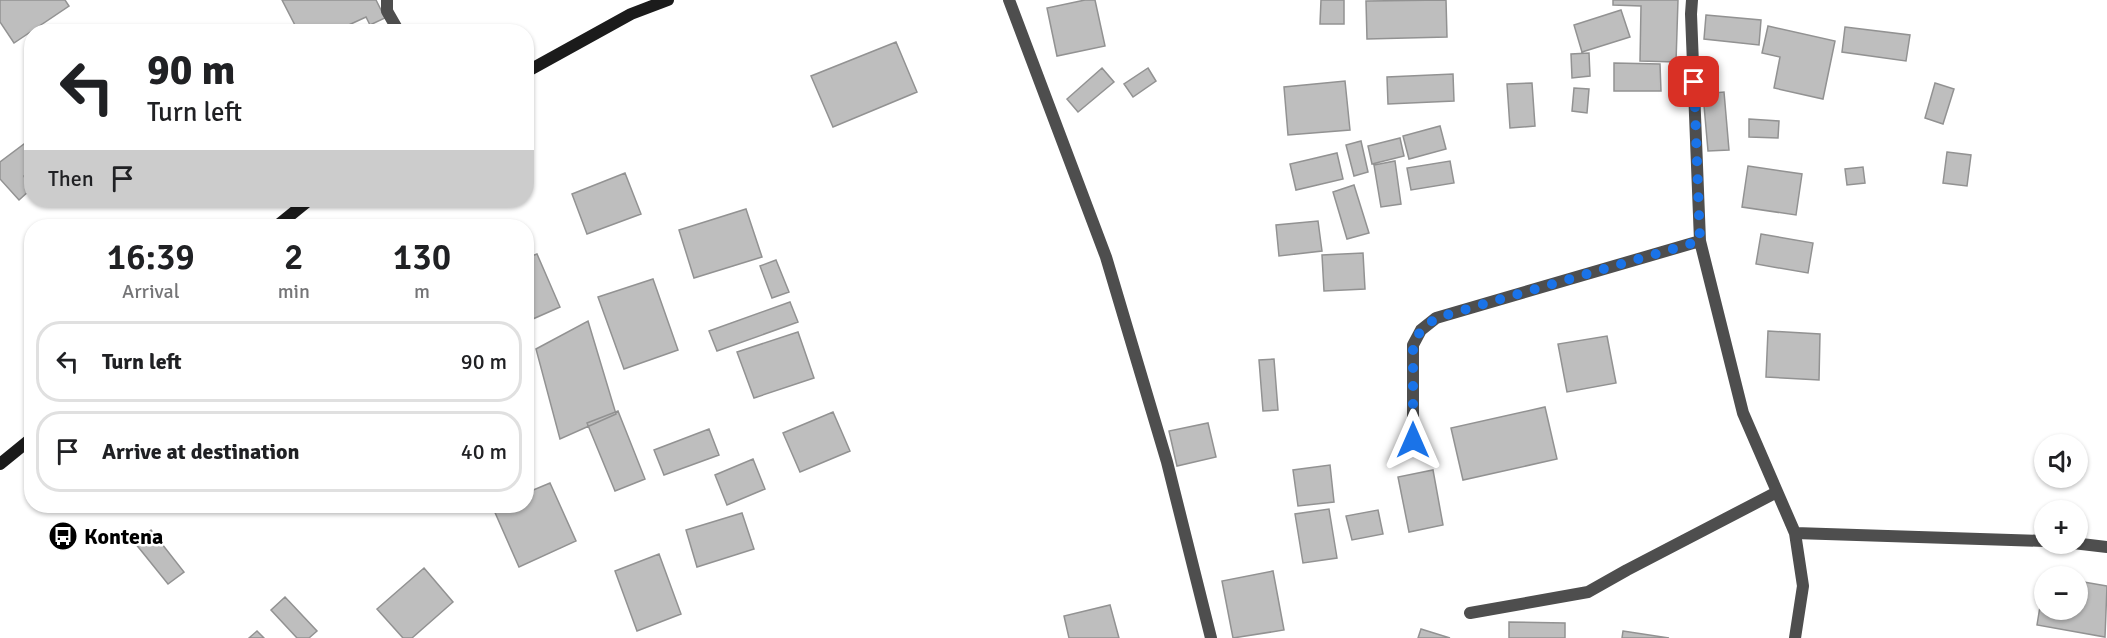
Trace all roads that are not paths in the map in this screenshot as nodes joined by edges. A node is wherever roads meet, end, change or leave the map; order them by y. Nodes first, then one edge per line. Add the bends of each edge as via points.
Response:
1 (387, 0) edge
2 (668, 0) edge
3 (1009, 0) edge
4 (1692, 0) edge
5 (394, 24) edge
6 (534, 68) edge
7 (300, 207) edge
8 (286, 219) edge
9 (1700, 241) junction
10 (1413, 440) dead end
11 (24, 444) edge
12 (0, 464) edge
13 (1777, 492) junction
14 (1795, 533) junction
15 (2034, 541) edge
16 (2088, 545) edge
17 (2107, 547) edge
18 (1470, 613) dead end
19 (1211, 638) edge
20 (1795, 638) edge

1 - 5 street via 387,11
2 - 6 street via 631,14
3 - 19 street via 1106,257 1167,462
4 - 9 street
7 - 8 street
9 - 10 street via 1436,318 1421,330 1413,345
9 - 13 street via 1743,413
11 - 12 street
13 - 14 street
13 - 18 street via 1588,592
14 - 15 street
14 - 20 street via 1803,586
16 - 17 street

